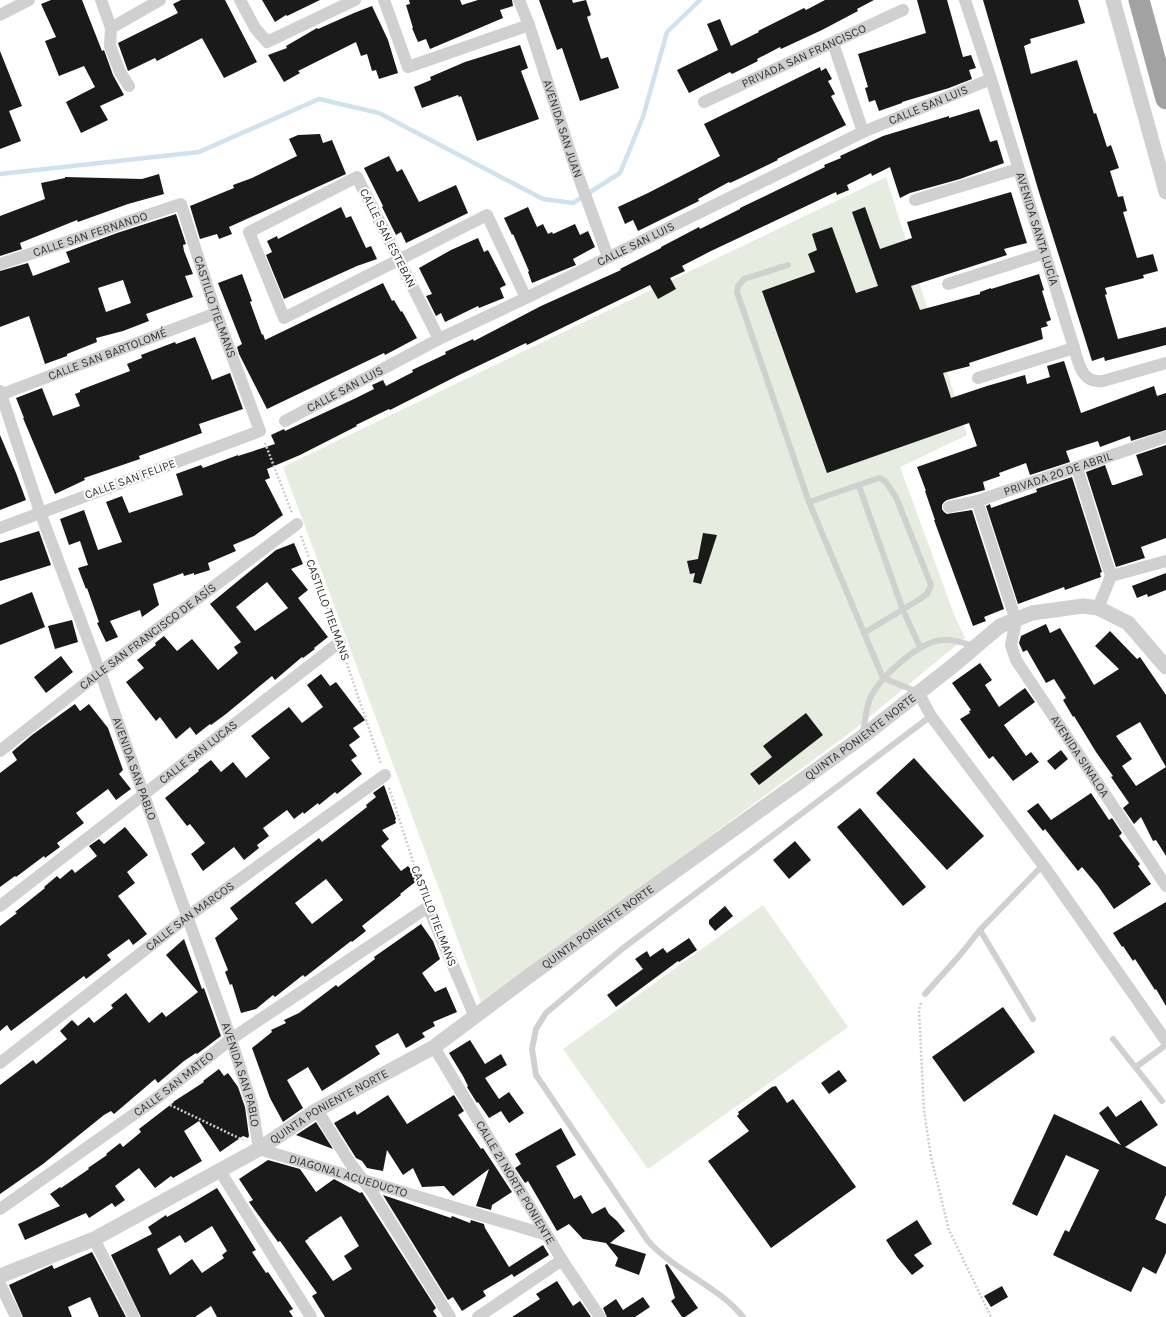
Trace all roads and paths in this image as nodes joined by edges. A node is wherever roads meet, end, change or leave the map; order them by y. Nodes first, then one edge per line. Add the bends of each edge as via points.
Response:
1 (29, 0) edge
2 (101, 0) edge
3 (160, 0) edge
4 (240, 0) edge
5 (355, 0) edge
6 (384, 0) edge
7 (519, 0) edge
8 (965, 0) edge
9 (1113, 0) edge
10 (1139, 0) edge
11 (903, 10) dead end
12 (0, 15) edge
13 (529, 25) junction
14 (111, 28) junction
15 (833, 43) junction
16 (991, 79) junction
17 (129, 86) dead end
18 (1166, 99) edge
19 (704, 102) dead end
20 (863, 132) junction
21 (1018, 169) junction
22 (1166, 192) edge
23 (915, 200) dead end
24 (181, 204) joint
25 (1044, 253) junction
26 (608, 257) junction
27 (398, 260) junction
28 (0, 264) edge
29 (788, 265) dead end
30 (948, 284) dead end
31 (526, 298) junction
32 (216, 313) junction
33 (439, 339) junction
34 (1074, 348) junction
35 (1166, 363) edge
36 (978, 378) dead end
37 (0, 394) edge
38 (285, 421) dead end
39 (260, 431) junction
40 (1166, 437) edge
41 (1077, 468) junction
42 (859, 486) junction
43 (977, 501) junction
44 (809, 502) junction
45 (948, 507) dead end
46 (40, 512) junction
47 (297, 524) junction
48 (0, 528) edge
49 (1166, 561) edge
50 (1110, 576) junction
51 (1098, 608) junction
52 (903, 610) junction
53 (1016, 621) junction
54 (864, 633) junction
55 (340, 642) junction
56 (920, 647) junction
57 (975, 647) junction
58 (1166, 667) edge
59 (100, 672) junction
60 (883, 678) junction
61 (918, 692) junction
62 (931, 716) junction
63 (862, 737) junction
64 (0, 751) edge
65 (384, 775) junction
66 (144, 795) junction
67 (1043, 865) junction
68 (1166, 886) edge
69 (0, 906) edge
70 (428, 907) junction
71 (187, 917) junction
72 (980, 930) junction
73 (925, 994) joint
74 (475, 1017) junction
75 (1032, 1019) dead end
76 (231, 1039) junction
77 (1113, 1039) dead end
78 (1166, 1041) edge
79 (1166, 1045) edge
80 (434, 1047) junction
81 (0, 1063) edge
82 (1136, 1067) junction
83 (157, 1098) junction
84 (1162, 1101) dead end
85 (317, 1110) junction
86 (259, 1149) junction
87 (220, 1171) junction
88 (363, 1180) junction
89 (0, 1209) edge
90 (547, 1235) junction
91 (94, 1239) junction
92 (562, 1260) junction
93 (0, 1276) edge
94 (0, 1284) edge
95 (16, 1317) edge
96 (134, 1317) edge
97 (311, 1317) edge
98 (450, 1317) edge
99 (478, 1317) edge
100 (600, 1317) edge
101 (743, 1317) edge
102 (991, 1317) edge

1 - 12 street
2 - 14 street
3 - 14 street
4 - 5 street via 255,28 267,42
6 - 13 street via 408,67
7 - 13 street, AVENIDA SAN JUAN
8 - 16 street, AVENIDA SANTA LUCÍA
9 - 22 street
10 - 18 highway
11 - 15 street, PRIVADA SAN FRANCISCO
13 - 26 street, AVENIDA SAN JUAN via 575,167
14 - 17 street via 110,46 120,72
15 - 19 street, PRIVADA SAN FRANCISCO
15 - 20 street
16 - 20 street, CALLE SAN LUIS
16 - 21 street, AVENIDA SANTA LUCÍA
20 - 26 street, CALLE SAN LUIS
21 - 23 street
21 - 25 street, AVENIDA SANTA LUCÍA
24 - 28 street, CALLE SAN FERNANDO
24 - 32 street, CASTILLO TIELMANS
25 - 30 street
25 - 34 street, AVENIDA SANTA LUCÍA
26 - 31 street, CALLE SAN LUIS
27 - 27 street, CALLE SAN ESTEBAN via 284,318 249,232 357,177
27 - 31 street via 487,215
27 - 33 street, CALLE SAN ESTEBAN
29 - 44 lane via 744,279 737,292
31 - 33 street, CALLE SAN LUIS
32 - 37 street, CALLE SAN BARTOLOMÉ
32 - 39 street, CASTILLO TIELMANS
33 - 38 street, CALLE SAN LUIS
34 - 35 street, AVENIDA SANTA LUCÍA via 1083,374 1100,382
34 - 36 street
37 - 46 street, AVENIDA SAN PABLO
39 - 46 street, CALLE SAN FELIPE
39 - 47 path, CASTILLO TIELMANS
40 - 41 street, PRIVADA 20 DE ABRIL
41 - 43 street, PRIVADA 20 DE ABRIL
41 - 50 street
42 - 44 lane
42 - 52 lane
42 - 52 lane via 879,478 886,481 896,497 931,585 927,594
43 - 45 street, PRIVADA 20 DE ABRIL
43 - 53 street
44 - 54 lane
46 - 48 street, CALLE SAN FELIPE
46 - 59 street, AVENIDA SAN PABLO
47 - 55 path, CASTILLO TIELMANS
47 - 59 street, CALLE SAN FRANCISCO DE ASÍS
49 - 50 street
50 - 51 street
51 - 53 street, QUINTA PONIENTE NORTE via 1083,606 1032,613
51 - 58 street, QUINTA PONIENTE NORTE via 1128,623
52 - 54 lane
52 - 56 lane
53 - 57 street, QUINTA PONIENTE NORTE via 1000,626
53 - 68 street, AVENIDA SINALOA via 1011,645 1016,660
54 - 60 lane
55 - 65 path, CASTILLO TIELMANS
55 - 66 street, CALLE SAN LUCAS
56 - 57 lane via 933,642 953,640
56 - 60 lane
57 - 61 street, QUINTA PONIENTE NORTE
59 - 64 street, CALLE SAN FRANCISCO DE ASÍS
59 - 66 street, AVENIDA SAN PABLO
60 - 61 lane
60 - 63 lane via 870,698
61 - 62 street
61 - 63 street, QUINTA PONIENTE NORTE
62 - 67 street
62 - 101 lane via 622,949 546,1013 536,1029 532,1049 536,1075 648,1241 668,1260 733,1305
63 - 74 street, QUINTA PONIENTE NORTE
65 - 70 path, CASTILLO TIELMANS
65 - 71 street, CALLE SAN MARCOS
66 - 69 street, CALLE SAN LUCAS
66 - 71 street, AVENIDA SAN PABLO
67 - 72 lane
67 - 78 street
70 - 74 street, CASTILLO TIELMANS
70 - 76 street, CALLE SAN MATEO
71 - 76 street, AVENIDA SAN PABLO
71 - 81 street, CALLE SAN MARCOS
72 - 73 lane
72 - 75 lane
73 - 102 path via 919,1010 924,1111 931,1157 950,1230
74 - 80 street, QUINTA PONIENTE NORTE
76 - 83 street, CALLE SAN MATEO
76 - 86 street, AVENIDA SAN PABLO via 252,1105
77 - 82 lane
79 - 82 lane
80 - 85 street, QUINTA PONIENTE NORTE
80 - 90 street, CALLE 21 NORTE PONIENTE
82 - 84 lane
83 - 86 path
83 - 89 street, CALLE SAN MATEO
85 - 86 street, QUINTA PONIENTE NORTE
85 - 88 street
86 - 87 street, QUINTA PONIENTE NORTE
86 - 88 street, DIAGONAL ACUEDUCTO
87 - 91 street, QUINTA PONIENTE NORTE
87 - 97 street
88 - 90 street, DIAGONAL ACUEDUCTO
88 - 98 street
90 - 92 street, CALLE 21 NORTE PONIENTE
91 - 93 street, QUINTA PONIENTE NORTE
91 - 96 street
92 - 99 street
92 - 100 street, CALLE 21 NORTE PONIENTE
94 - 95 street

